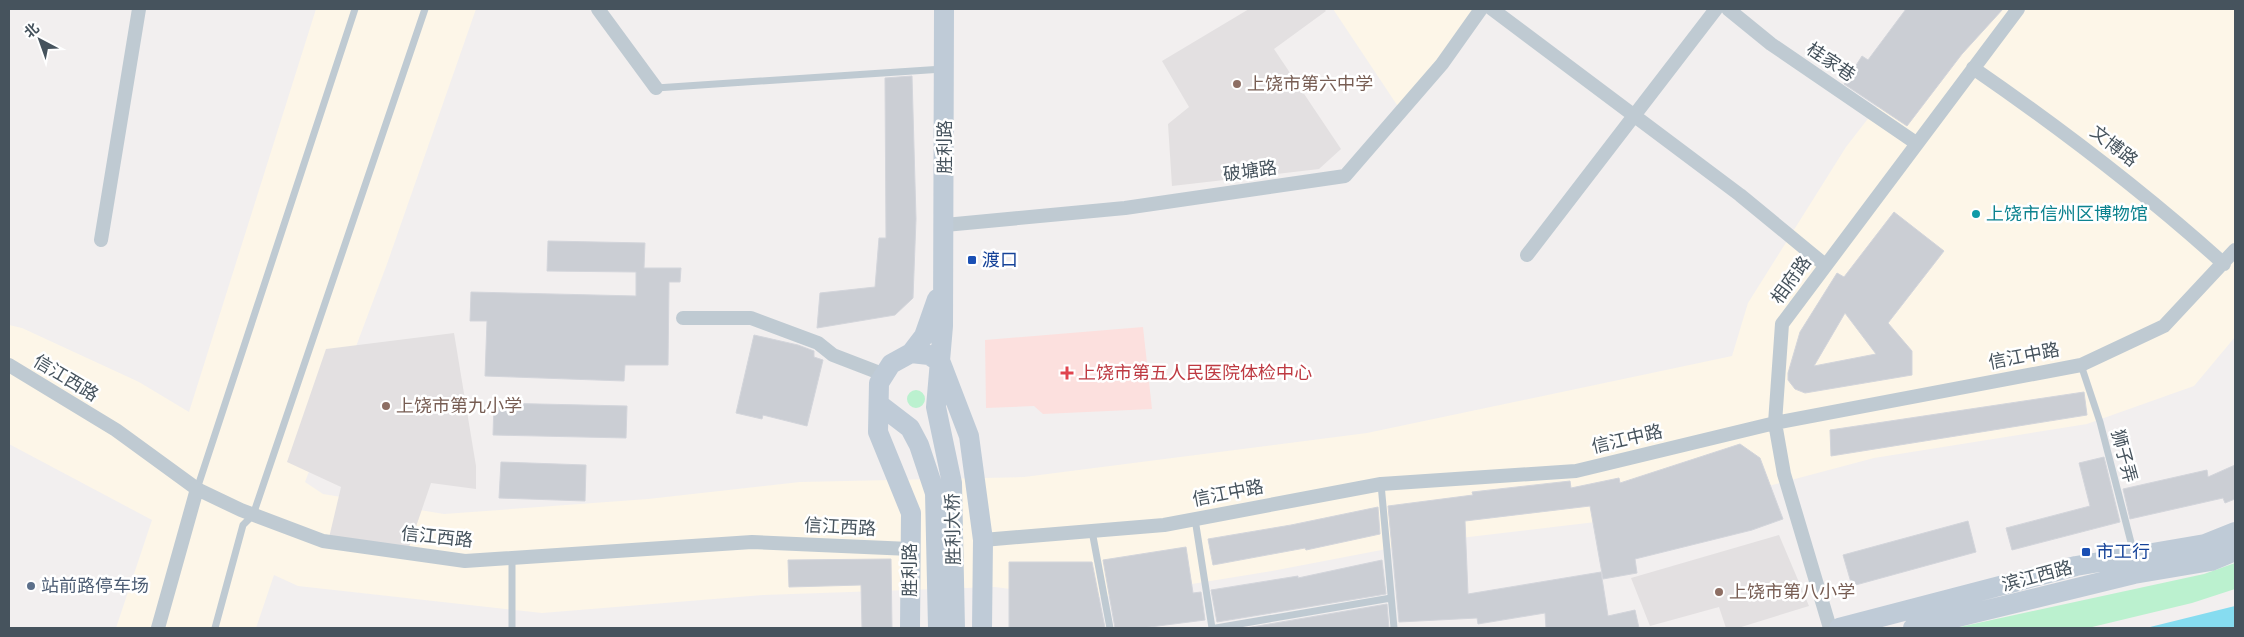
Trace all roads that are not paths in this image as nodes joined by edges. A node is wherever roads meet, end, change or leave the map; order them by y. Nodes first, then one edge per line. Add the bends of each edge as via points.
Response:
1 (140, 9) edge
2 (355, 9) edge
3 (425, 9) edge
4 (598, 9) edge
5 (944, 9) edge
6 (1481, 9) edge
7 (1492, 9) edge
8 (1716, 9) edge
9 (1728, 9) edge
10 (2015, 10) edge
11 (944, 68) junction
12 (1973, 68) junction
13 (656, 88) joint
14 (1633, 114) junction
15 (1916, 143) junction
16 (945, 224) junction
17 (101, 240) dead end
18 (2235, 250) edge
19 (1527, 255) dead end
20 (2224, 264) junction
21 (1825, 265) junction
22 (942, 285) junction
23 (683, 318) dead end
24 (911, 353) junction
25 (941, 363) junction
26 (9, 365) edge
27 (2081, 365) junction
28 (884, 375) junction
29 (880, 405) junction
30 (1775, 423) junction
31 (1381, 484) junction
32 (197, 489) junction
33 (247, 512) junction
34 (1195, 518) junction
35 (1092, 530) junction
36 (2235, 532) edge
37 (983, 540) junction
38 (910, 549) junction
39 (2235, 552) edge
40 (2135, 556) junction
41 (512, 558) junction
42 (1391, 598) junction
43 (158, 628) edge
44 (215, 628) edge
45 (512, 628) edge
46 (910, 628) edge
47 (938, 628) edge
48 (955, 628) edge
49 (982, 628) edge
50 (1110, 628) edge
51 (1214, 628) edge
52 (1394, 628) edge
53 (1830, 628) edge
54 (1840, 628) edge
55 (1913, 628) edge

1 - 17 street
2 - 32 lane
3 - 33 lane
4 - 13 street
5 - 11 main road, 胜利路
6 - 16 street, 破塘路 via 1442,64 1345,176 1125,208
7 - 14 street
8 - 14 street
9 - 15 street, 桂家巷 via 1771,44
10 - 12 street, 相府路
11 - 13 lane
11 - 16 main road, 胜利路
12 - 15 street, 相府路
12 - 20 street, 文博路 via 2156,203
14 - 19 street
14 - 21 street
15 - 21 street, 相府路
16 - 22 main road, 胜利路
18 - 20 street, 信江中路
20 - 27 street, 信江中路 via 2164,326
21 - 30 street, 相府路 via 1782,324
22 - 24 main road via 924,336
22 - 25 main road, 胜利大桥
23 - 28 street via 751,318 818,342 833,355
24 - 25 main road via 928,355
24 - 28 main road via 891,364
25 - 37 main road via 969,436
25 - 48 main road, 胜利大桥 via 936,407 952,483
26 - 32 street, 信江西路 via 116,430
27 - 30 street, 信江中路
27 - 40 lane, 狮子弄 via 2100,422
28 - 29 main road via 879,383
29 - 38 main road, 胜利路 via 878,432 910,513
29 - 47 main road, 胜利大桥 via 910,428 935,493
30 - 31 street, 信江中路 via 1576,471
30 - 53 street, 相府路 via 1784,474
31 - 34 street, 信江中路
31 - 42 lane
32 - 33 street, 信江西路
32 - 43 street
33 - 41 street, 信江西路 via 323,541 465,561
33 - 44 lane
34 - 35 street, 信江中路 via 1164,525
34 - 51 lane
35 - 37 street, 信江中路
35 - 50 lane
36 - 40 main road, 滨江西路 via 2205,544
37 - 49 main road via 979,591
38 - 41 street, 信江西路 via 752,542
38 - 46 main road, 胜利路 via 915,600
39 - 55 main road, 滨江西路 via 2212,561 2134,574
40 - 54 main road, 滨江西路 via 2076,566
41 - 45 lane
42 - 51 lane
42 - 52 lane

